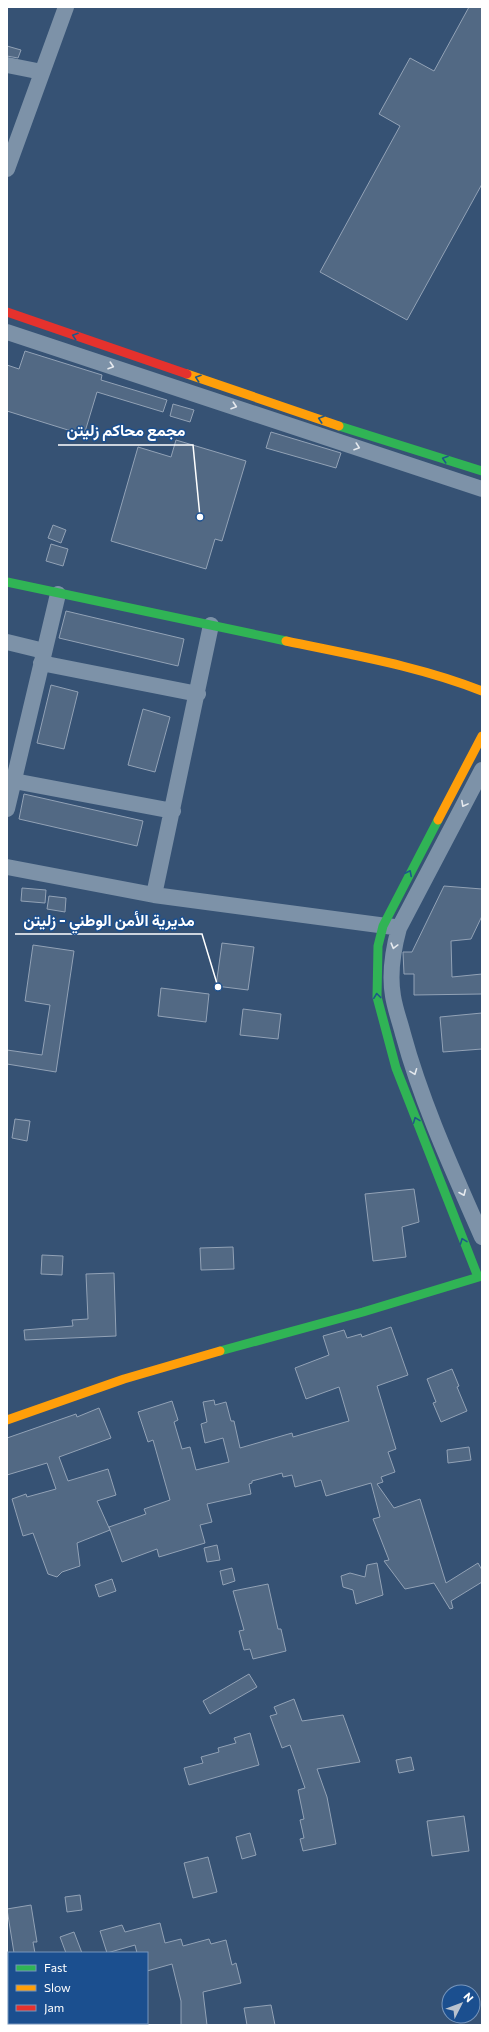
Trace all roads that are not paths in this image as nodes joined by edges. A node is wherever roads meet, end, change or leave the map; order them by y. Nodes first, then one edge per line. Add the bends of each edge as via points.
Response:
1 (66, 7) edge
2 (7, 65) edge
3 (42, 72) junction
4 (7, 169) edge
5 (7, 312) edge
6 (7, 332) edge
7 (339, 433) junction
8 (482, 471) edge
9 (482, 489) edge
10 (7, 582) edge
11 (58, 594) junction
12 (211, 625) junction
13 (7, 642) edge
14 (43, 657) junction
15 (482, 691) edge
16 (198, 694) junction
17 (482, 736) edge
18 (482, 770) edge
19 (9, 795) edge
20 (173, 811) junction
21 (7, 867) edge
22 (154, 895) junction
23 (383, 926) junction
24 (399, 928) junction
25 (482, 1238) edge
26 (480, 1277) edge
27 (7, 1420) edge

1 - 3 street
2 - 3 street
3 - 4 street
7 -> 5 street
6 -> 7 street
8 -> 7 street
7 -> 9 street
10 - 11 street
11 - 12 street
11 - 14 street
12 - 15 street via 400,665
12 - 16 street
13 - 14 street
14 - 16 street
14 - 19 street
16 - 20 street
23 -> 17 street
18 -> 24 street
19 - 20 street
20 - 22 street
21 - 22 street
22 - 23 street
23 - 24 street
26 -> 23 street via 396,1068 382,1018 377,997 376,971
24 -> 25 street via 393,952 393,996 412,1066 437,1133
26 - 27 street via 128,1377

